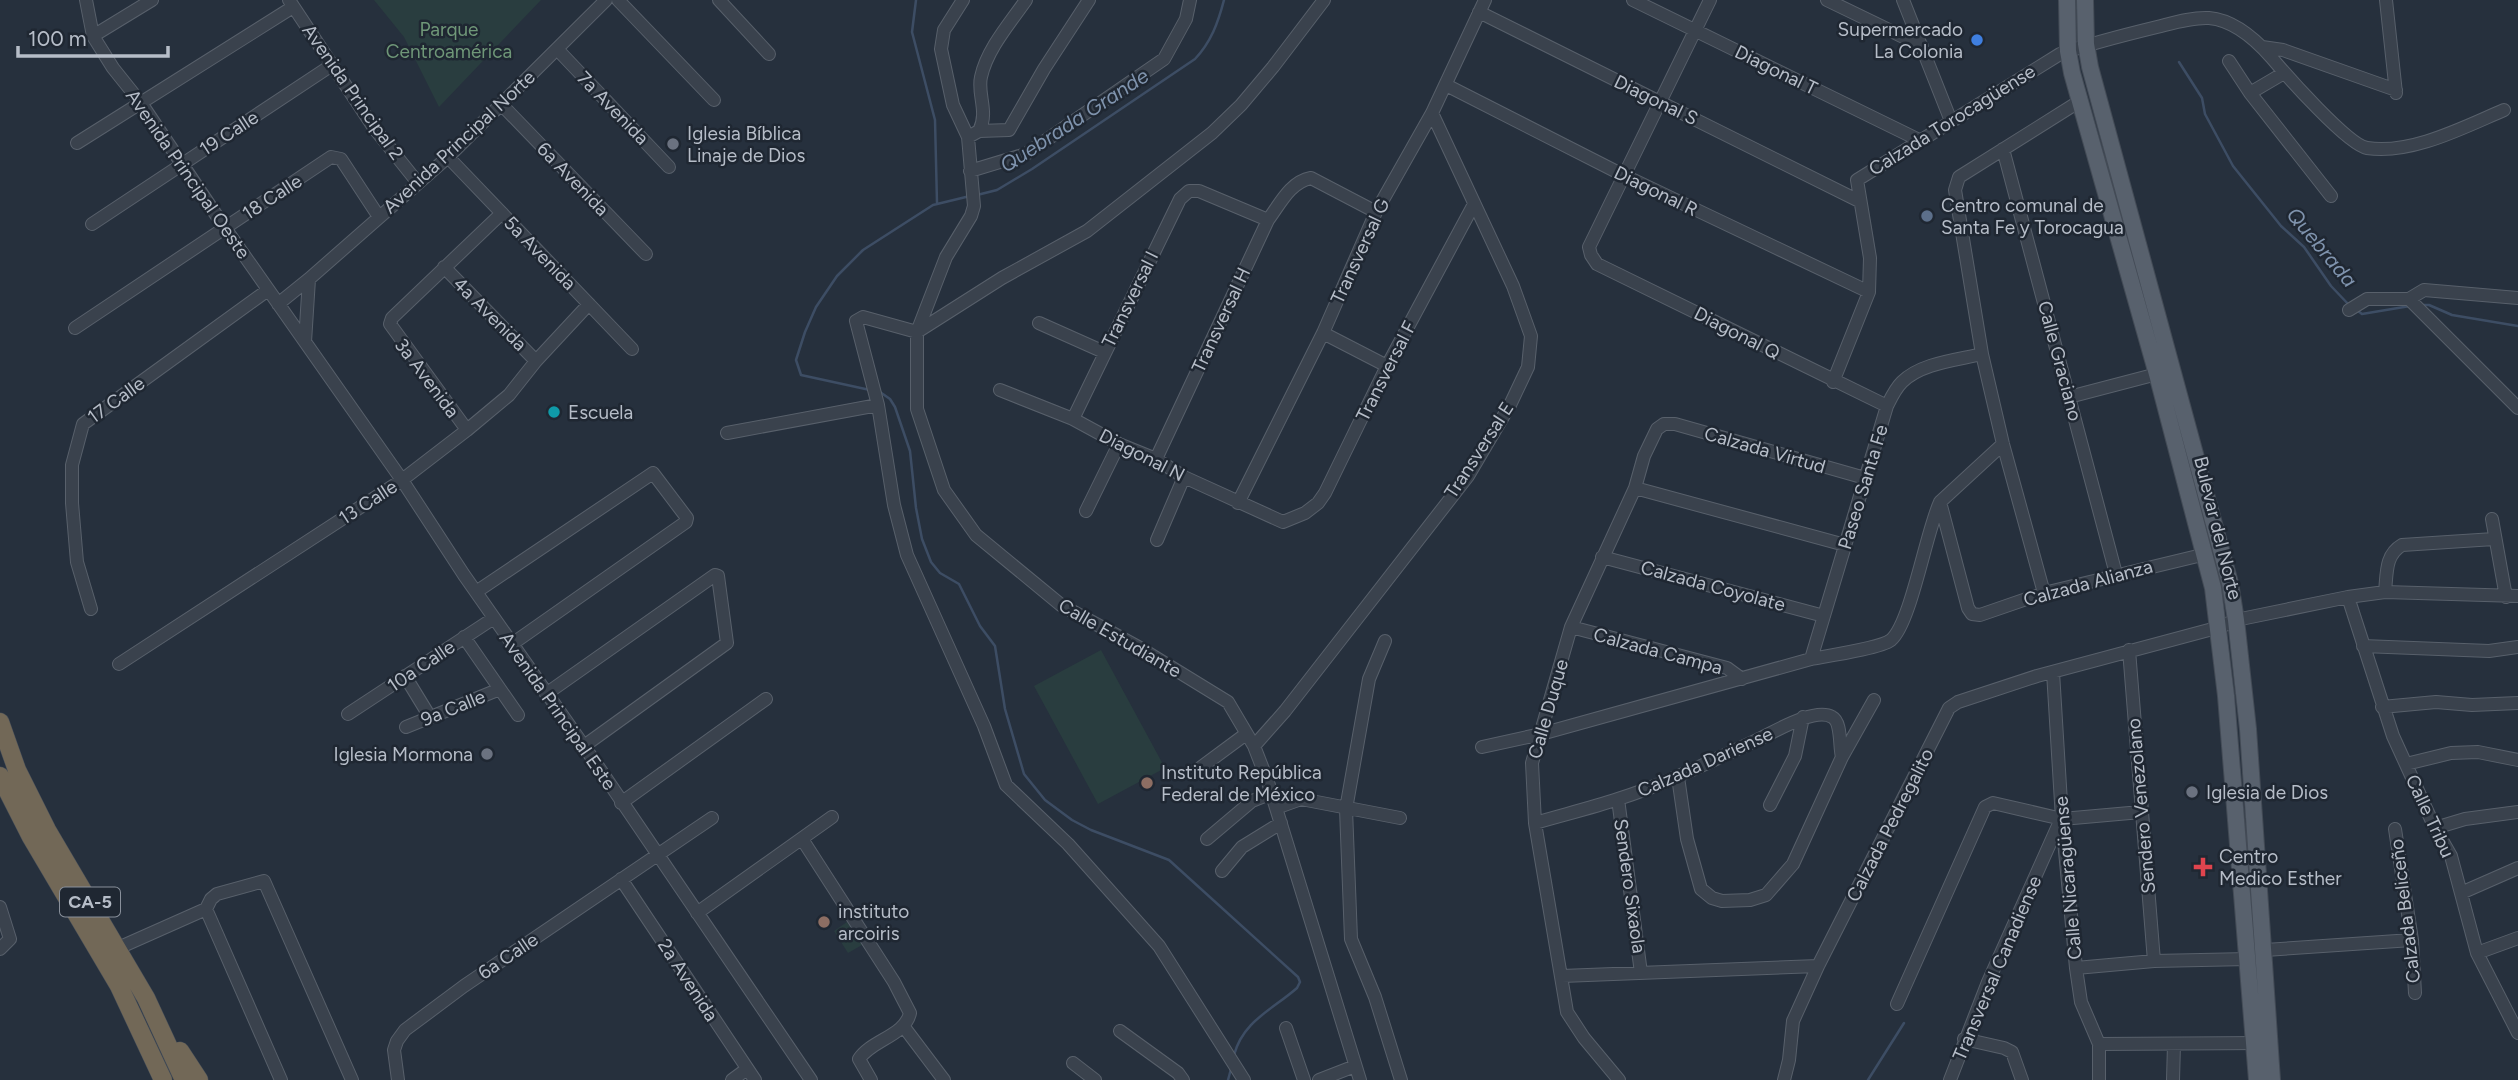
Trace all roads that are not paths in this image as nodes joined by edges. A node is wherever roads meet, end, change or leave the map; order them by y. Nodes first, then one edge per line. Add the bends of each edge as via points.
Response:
1 (86, 0) edge
2 (152, 0) edge
3 (606, 0) edge
4 (618, 0) edge
5 (719, 0) edge
6 (963, 0) edge
7 (1026, 0) edge
8 (1089, 0) edge
9 (1190, 0) edge
10 (1324, 0) edge
11 (1485, 0) edge
12 (1633, 0) edge
13 (1710, 0) edge
14 (1827, 0) edge
15 (1903, 0) edge
16 (2067, 0) edge
17 (2085, 0) edge
18 (2386, 0) edge
19 (291, 3) edge
20 (1479, 12) junction
21 (1695, 31) junction
22 (93, 36) junction
23 (2087, 44) junction
24 (1922, 46) junction
25 (2262, 47) junction
26 (556, 50) junction
27 (2068, 51) junction
28 (769, 54) dead end
29 (2229, 61) dead end
30 (332, 65) junction
31 (2284, 73) junction
32 (1446, 85) junction
33 (2250, 93) junction
34 (714, 100) dead end
35 (1660, 102) junction
36 (2080, 102) junction
37 (141, 103) junction
38 (501, 104) junction
39 (2504, 110) dead end
40 (1432, 113) junction
41 (1951, 121) junction
42 (974, 134) junction
43 (1919, 140) junction
44 (77, 143) dead end
45 (2003, 149) junction
46 (448, 157) junction
47 (182, 163) junction
48 (669, 167) dead end
49 (1623, 175) junction
50 (970, 178) junction
51 (1857, 180) junction
52 (418, 183) junction
53 (1832, 188) junction
54 (2331, 196) dead end
55 (1859, 201) junction
56 (1474, 204) junction
57 (1377, 212) junction
58 (502, 214) junction
59 (379, 217) junction
60 (1268, 220) junction
61 (92, 224) dead end
62 (225, 228) junction
63 (646, 254) dead end
64 (444, 267) junction
65 (309, 279) junction
66 (268, 290) junction
67 (1869, 292) junction
68 (2518, 299) edge
69 (278, 304) junction
70 (589, 304) junction
71 (2414, 304) junction
72 (2353, 308) dead end
73 (1039, 323) dead end
74 (75, 328) dead end
75 (917, 332) junction
76 (1323, 333) junction
77 (305, 342) junction
78 (632, 349) dead end
79 (1104, 352) junction
80 (1982, 354) junction
81 (536, 360) junction
82 (1387, 366) junction
83 (2157, 374) junction
84 (1833, 382) junction
85 (1000, 390) dead end
86 (2069, 397) junction
87 (876, 399) junction
88 (1887, 407) junction
89 (2518, 408) edge
90 (1073, 419) junction
91 (1664, 424) joint
92 (467, 430) junction
93 (727, 433) dead end
94 (1119, 444) junction
95 (2003, 444) junction
96 (1156, 459) junction
97 (1184, 477) junction
98 (1865, 478) junction
99 (401, 480) junction
100 (1635, 488) junction
101 (1940, 502) junction
102 (1238, 503) junction
103 (1086, 511) dead end
104 (2492, 519) dead end
105 (1283, 522) joint
106 (2494, 539) junction
107 (1157, 540) dead end
108 (1845, 544) junction
109 (2206, 554) junction
110 (1602, 557) junction
111 (2116, 573) junction
112 (476, 592) junction
113 (2385, 592) junction
114 (2044, 593) junction
115 (2348, 597) junction
116 (2512, 597) edge
117 (91, 609) dead end
118 (2518, 610) edge
119 (1824, 616) junction
120 (494, 618) junction
121 (2236, 620) junction
122 (1571, 627) junction
123 (2220, 627) junction
124 (464, 637) junction
125 (1385, 641) dead end
126 (512, 644) junction
127 (2363, 646) junction
128 (2518, 647) edge
129 (2129, 650) junction
130 (1811, 659) junction
131 (118, 664) dead end
132 (2053, 672) junction
133 (405, 676) junction
134 (1742, 678) junction
135 (500, 689) junction
136 (546, 694) junction
137 (765, 699) dead end
138 (1874, 700) dead end
139 (2518, 703) edge
140 (2382, 707) junction
141 (348, 714) dead end
142 (518, 715) dead end
143 (430, 717) junction
144 (1803, 718) junction
145 (0, 722) edge
146 (405, 727) dead end
147 (1246, 734) junction
148 (1541, 734) junction
149 (584, 746) junction
150 (1254, 746) junction
151 (1482, 747) dead end
152 (1842, 757) junction
153 (2518, 760) edge
154 (2406, 764) junction
155 (1196, 771) dead end
156 (0, 776) edge
157 (1678, 777) junction
158 (1272, 793) junction
159 (1618, 799) junction
160 (621, 803) junction
161 (1769, 806) dead end
162 (1276, 808) junction
163 (1346, 809) junction
164 (2141, 812) junction
165 (2518, 812) edge
166 (832, 817) dead end
167 (712, 818) dead end
168 (1400, 818) dead end
169 (2062, 819) junction
170 (1281, 823) junction
171 (1535, 823) junction
172 (2435, 828) junction
173 (2395, 829) dead end
174 (802, 839) junction
175 (1207, 839) dead end
176 (656, 855) junction
177 (2518, 868) edge
178 (1222, 872) dead end
179 (621, 879) junction
180 (2461, 893) junction
181 (0, 907) edge
182 (206, 908) junction
183 (697, 913) junction
184 (2518, 938) edge
185 (2412, 940) junction
186 (0, 949) edge
187 (116, 949) junction
188 (2265, 950) junction
189 (2477, 953) junction
190 (2248, 959) junction
191 (2154, 961) junction
192 (1818, 966) junction
193 (2076, 968) junction
194 (1641, 973) junction
195 (1562, 976) junction
196 (2415, 993) dead end
197 (146, 998) junction
198 (1897, 1004) dead end
199 (904, 1027) junction
200 (1286, 1028) dead end
201 (1120, 1031) dead end
202 (2518, 1033) edge
203 (1964, 1039) junction
204 (2262, 1043) junction
205 (2099, 1044) junction
206 (2174, 1044) junction
207 (1073, 1063) dead end
208 (1355, 1066) junction
209 (751, 1074) edge
210 (1242, 1077) edge
211 (163, 1080) edge
212 (184, 1080) edge
213 (199, 1080) edge
214 (281, 1080) edge
215 (352, 1080) edge
216 (398, 1080) edge
217 (732, 1080) edge
218 (811, 1080) edge
219 (871, 1080) edge
220 (944, 1080) edge
221 (1095, 1080) edge
222 (1183, 1080) edge
223 (1304, 1080) edge
224 (1319, 1080) edge
225 (1360, 1080) edge
226 (1401, 1080) edge
227 (1619, 1080) edge
228 (1784, 1080) edge
229 (1950, 1080) edge
230 (2022, 1080) edge
231 (2099, 1080) edge
232 (2173, 1080) edge
233 (2256, 1080) edge
234 (2272, 1080) edge

1 - 22 street, Avenida Principal Oeste
2 - 22 street
3 - 26 street, Avenida Principal Norte
4 - 34 street
5 - 28 street
6 - 42 street via 944,30 941,49 953,105
7 - 42 street via 995,46 981,78 983,123
8 - 42 street via 1009,130
9 - 50 street via 1186,19 1164,59 1026,154
10 - 75 street via 1273,67 1212,133 1087,231
11 - 20 street, Transversal G
12 - 21 street, Diagonal T
13 - 21 street
14 - 24 street
15 - 24 street
16 - 27 main road, Bulevar del Norte
17 - 23 main road, Bulevar del Norte
18 - 25 street via 2396,92 2283,50
19 - 30 street, Avenida Principal 2
19 - 37 street
20 - 32 street, Transversal G
20 - 35 street, Diagonal S
21 - 35 street
21 - 43 street, Diagonal T
22 - 37 street, Avenida Principal Oeste
23 - 25 street, Calzada Torocagüense via 2210,18 2231,25
23 - 27 street, Calzada Torocagüense
23 - 121 main road, Bulevar del Norte via 2223,552
24 - 41 street
25 - 31 street
26 - 38 street, Avenida Principal Norte
26 - 48 street, 7a Avenida
27 - 36 main road, Bulevar del Norte
27 - 41 street, Calzada Torocagüense
29 - 33 street
30 - 47 street, 19 Calle
30 - 52 street, Avenida Principal 2
31 - 33 street
31 - 39 street via 2365,148 2433,141
32 - 40 street, Transversal G
32 - 49 street, Diagonal R
33 - 54 street
35 - 49 street
35 - 53 street, Diagonal S
36 - 45 street
36 - 83 main road, Bulevar del Norte
37 - 44 street
37 - 47 street, Avenida Principal Oeste
38 - 46 street, Avenida Principal Norte
38 - 63 street, 6a Avenida
40 - 56 street, Transversal E
40 - 57 street, Transversal G
41 - 43 street, Calzada Torocagüense
42 - 50 street, Calle Estudiante
43 - 51 street, Calzada Torocagüense
45 - 80 street via 1959,177 1955,190
45 - 86 street, Calle Graciano
46 - 52 street, Avenida Principal Norte
46 - 58 street, 5a Avenida
47 - 61 street, 19 Calle
47 - 62 street, Avenida Principal Oeste
49 - 67 street, Diagonal R
49 - 84 street, Diagonal Q via 1588,247 1597,264
50 - 75 street, Calle Estudiante via 971,216 946,257
51 - 53 street
51 - 55 street, Calzada Torocagüense
52 - 59 street, Avenida Principal Norte
53 - 55 street, Diagonal S
55 - 67 street, Calzada Torocagüense via 1870,258
56 - 82 street, Transversal F
56 - 150 street, Transversal E via 1531,336 1528,367 1468,476
57 - 60 street, Transversal H via 1311,178 1293,186
57 - 76 street, Transversal G
58 - 64 street
58 - 70 street, 5a Avenida
59 - 62 street, 18 Calle via 335,156
59 - 65 street, Avenida Principal Norte
60 - 79 street, Transversal I via 1189,191 1180,199
60 - 96 street, Transversal H
62 - 66 street, Avenida Principal Oeste
62 - 74 street, 18 Calle
64 - 81 street, 4a Avenida
64 - 92 street, 3a Avenida via 390,324
65 - 69 street, Avenida Principal Norte
65 - 77 street
66 - 69 street, Avenida Principal Oeste
66 - 117 street, 17 Calle via 83,424 72,465 72,502 77,562
67 - 84 street, Calzada Torocagüense
68 - 71 street via 2424,290
69 - 77 street, Avenida Principal Oeste
70 - 78 street, 5a Avenida
70 - 81 street, 13 Calle
71 - 72 street via 2367,299
71 - 89 street
73 - 79 street
75 - 87 street via 863,317 856,321
75 - 147 street, Calle Estudiante via 917,409 944,490 976,535 1061,606 1228,702
76 - 82 street
76 - 102 street, Transversal G
77 - 99 street, Avenida Principal Este
79 - 90 street, Transversal I
80 - 88 street, Paseo Santa Fe via 1910,375
80 - 95 street
81 - 92 street, 13 Calle via 509,395
82 - 105 street, Transversal F via 1318,503
83 - 86 street
83 - 109 main road, Bulevar del Norte
84 - 88 street, Diagonal Q
85 - 90 street, Diagonal N
86 - 111 street, Calle Graciano
87 - 93 street
87 - 210 street via 907,555 1006,785 1068,844 1159,946
88 - 98 street, Paseo Santa Fe
90 - 94 street, Diagonal N
91 - 98 street, Calzada Virtud
91 - 100 street, Calle Duque via 1644,456
92 - 99 street, 13 Calle
94 - 96 street, Diagonal N
94 - 103 street
95 - 101 street
95 - 114 street
96 - 97 street, Diagonal N
97 - 102 street, Diagonal N
97 - 107 street
98 - 108 street, Paseo Santa Fe
99 - 112 street, Avenida Principal Este
99 - 131 street, 13 Calle
100 - 108 street
100 - 110 street, Calle Duque
101 - 114 street, Calzada Alianza via 1972,614
101 - 130 street via 1906,614 1890,640
102 - 105 street, Diagonal N
104 - 106 street
106 - 113 street via 2402,545 2388,559
106 - 116 street
108 - 119 street, Paseo Santa Fe
109 - 111 street, Calzada Alianza
109 - 123 main road, Bulevar del Norte
110 - 119 street, Calzada Coyolate
110 - 122 street, Calle Duque
111 - 114 street, Calzada Alianza
112 - 120 street, Avenida Principal Este
112 - 126 street via 653,473 687,518
113 - 115 street, Calzada Pedregalito
113 - 116 street, Calzada Pedregalito
115 - 121 street, Calzada Pedregalito
115 - 127 street, Calle Tribu
116 - 118 street
119 - 130 street, Paseo Santa Fe
120 - 124 street, 10a Calle
120 - 126 street, Avenida Principal Este
121 - 123 street, Calzada Pedregalito
121 - 188 main road, Bulevar del Norte
122 - 134 street, Calzada Campa via 1727,668
122 - 148 street, Calle Duque
123 - 129 street, Calzada Pedregalito
123 - 190 main road, Bulevar del Norte
124 - 133 street, 10a Calle
124 - 135 street
125 - 163 street via 1369,679
126 - 136 street, Avenida Principal Este
127 - 128 street via 2489,651
127 - 140 street, Calle Tribu
129 - 132 street, Calzada Pedregalito
129 - 164 street, Sendero Venezolano
130 - 134 street
132 - 169 street, Calle Nicaragüense
132 - 192 street, Calzada Pedregalito via 1949,708
133 - 141 street, 10a Calle
133 - 143 street
134 - 148 street
135 - 142 street
135 - 143 street, 9a Calle
136 - 149 street, Avenida Principal Este
136 - 149 street via 718,576 727,643
137 - 160 street
138 - 152 street
139 - 140 street
140 - 154 street, Calle Tribu
143 - 146 street, 9a Calle
144 - 152 street, Calzada Dariense via 1826,715 1837,720
144 - 157 street, Calzada Dariense
144 - 161 street via 1795,756
145 - 187 highway, CA-5 via 35,806
147 - 150 street, Calle Estudiante
147 - 155 street
148 - 151 street
148 - 171 street, Calle Duque via 1532,763
149 - 160 street, Avenida Principal Este
150 - 158 street, Calle Estudiante
152 - 157 street via 1793,864 1766,895 1750,900 1722,901 1701,889 1687,839
153 - 154 street via 2478,752
154 - 172 street, Calle Tribu
156 - 211 highway, CA-5 via 119,986
157 - 159 street, Calzada Dariense
158 - 162 street, Calle Estudiante
158 - 175 street via 1252,801
159 - 171 street, Calzada Dariense
159 - 194 street, Sendero Sixaola
160 - 176 street, Avenida Principal Este
162 - 163 street via 1301,799
162 - 170 street, Calle Estudiante
163 - 168 street
163 - 226 street via 1351,939
164 - 169 street
164 - 191 street, Sendero Venezolano
165 - 172 street
166 - 174 street
167 - 176 street, 6a Calle
169 - 193 street, Calle Nicaragüense
169 - 198 street via 1993,803 1985,807
169 - 203 street, Transversal Canadiense
170 - 178 street via 1242,847
170 - 208 street, Calle Estudiante
171 - 195 street, Calle Duque
172 - 180 street, Calle Tribu via 2451,856
173 - 185 street, Calzada Beliceño
174 - 183 street
174 - 199 street via 907,1003 911,1013
176 - 179 street, 6a Calle
176 - 183 street, Avenida Principal Este
177 - 180 street
179 - 209 street, 2a Avenida
179 - 216 street, 6a Calle via 405,1030 394,1050
180 - 189 street, Calle Tribu
181 - 186 street via 10,939
182 - 187 street
182 - 214 street
182 - 215 street via 217,894 264,881
183 - 218 street, Avenida Principal Este
184 - 189 street
185 - 188 street
185 - 196 street, Calzada Beliceño
187 - 197 highway, CA-5
188 - 204 main road, Bulevar del Norte
189 - 202 street, Calle Tribu
190 - 191 street
190 - 204 main road, Bulevar del Norte
191 - 193 street
192 - 194 street
192 - 228 street, Calzada Pedregalito via 1793,1021
193 - 205 street, Calle Nicaragüense via 2081,1002
194 - 195 street
195 - 227 street, Calle Duque via 1567,1012
197 - 212 highway, CA-5
197 - 213 highway
199 - 219 street via 864,1050 859,1059
199 - 220 street
200 - 223 street
201 - 222 street
203 - 229 street, Transversal Canadiense
203 - 230 street via 2012,1052
204 - 206 street
204 - 233 main road, Bulevar del Norte
204 - 234 main road, Bulevar del Norte
205 - 206 street
205 - 231 street, Calle Nicaragüense
206 - 232 street
207 - 221 street
208 - 224 street
208 - 225 street, Calle Estudiante
209 - 217 street

